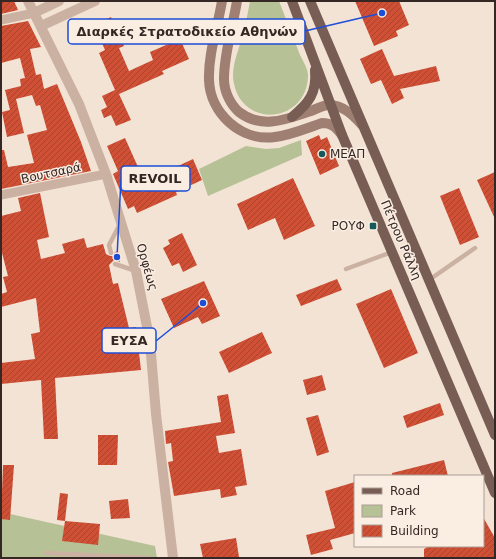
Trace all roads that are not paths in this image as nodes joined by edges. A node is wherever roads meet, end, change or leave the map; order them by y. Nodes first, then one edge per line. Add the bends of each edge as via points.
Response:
1 (28, 1) edge
2 (59, 1) edge
3 (95, 1) edge
4 (222, 1) edge
5 (238, 1) edge
6 (292, 1) edge
7 (310, 1) edge
8 (34, 13) junction
9 (1, 20) edge
10 (41, 26) junction
11 (314, 58) junction
12 (331, 106) junction
13 (292, 118) junction
14 (363, 126) junction
15 (342, 134) junction
16 (106, 174) junction
17 (1, 195) edge
18 (120, 222) junction
19 (475, 248) dead end
20 (392, 252) junction
21 (111, 253) dead end
22 (115, 264) dead end
23 (346, 269) dead end
24 (136, 271) junction
25 (429, 280) junction
26 (495, 435) edge
27 (494, 488) edge
28 (46, 553) dead end
29 (149, 558) edge
30 (173, 558) edge

1 - 8 street, Ορφέως
2 - 8 street
3 - 10 street
4 - 15 main road via 209,80 213,101 225,119 235,128 258,136 274,137 322,123 335,126
5 - 13 main road via 226,61 224,80 227,96 237,110 251,119 270,123
6 - 11 main road, Πέτρου Ράλλη
7 - 14 main road, Πέτρου Ράλλη
8 - 9 street
8 - 10 street, Ορφέως
10 - 16 street, Ορφέως via 79,104
11 - 12 main road, Πέτρου Ράλλη
11 - 13 main road via 316,83 312,95 305,107
12 - 13 main road
12 - 14 main road via 353,114
12 - 15 main road, Πέτρου Ράλλη
14 - 25 main road, Πέτρου Ράλλη
15 - 20 main road, Πέτρου Ράλλη
16 - 17 street, Βουτσαρά
16 - 18 street, Ορφέως
18 - 21 lane via 109,245
18 - 24 street, Ορφέως
19 - 25 lane
20 - 23 lane
20 - 27 main road, Πέτρου Ράλλη
22 - 24 lane
24 - 30 street, Ορφέως via 150,342 164,493
25 - 26 main road, Πέτρου Ράλλη
28 - 29 lane

